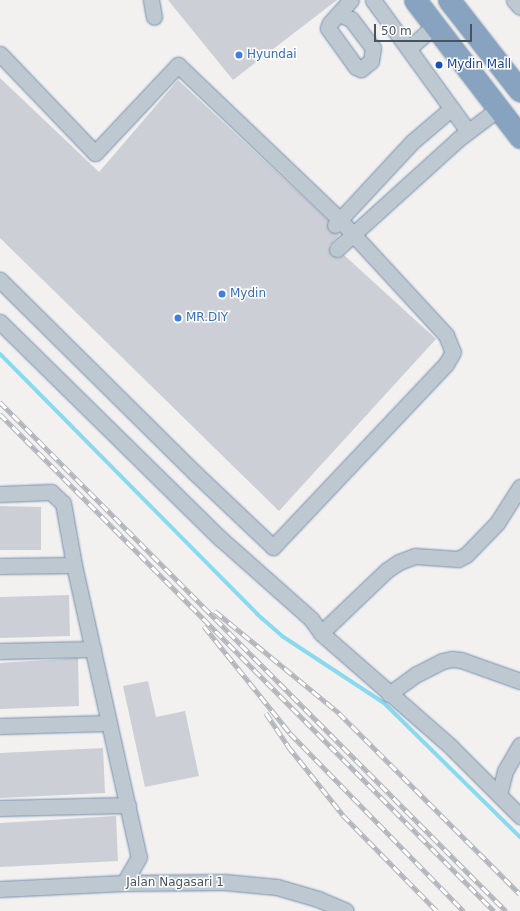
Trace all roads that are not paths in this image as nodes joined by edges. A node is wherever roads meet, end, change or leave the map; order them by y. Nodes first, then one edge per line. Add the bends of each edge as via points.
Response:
1 (151, 0) edge
2 (351, 0) edge
3 (373, 0) edge
4 (415, 0) edge
5 (449, 0) edge
6 (514, 0) edge
7 (520, 7) edge
8 (339, 14) dead end
9 (154, 17) dead end
10 (434, 25) junction
11 (408, 48) junction
12 (0, 54) edge
13 (520, 91) edge
14 (452, 108) junction
15 (498, 109) junction
16 (468, 131) junction
17 (520, 137) edge
18 (337, 222) junction
19 (352, 234) junction
20 (338, 249) dead end
21 (0, 280) edge
22 (0, 322) edge
23 (520, 487) edge
24 (0, 494) edge
25 (0, 566) edge
26 (74, 566) junction
27 (321, 633) junction
28 (92, 650) junction
29 (0, 651) edge
30 (520, 681) edge
31 (389, 694) junction
32 (109, 724) junction
33 (0, 726) edge
34 (520, 745) edge
35 (499, 795) junction
36 (128, 805) junction
37 (0, 808) edge
38 (520, 816) edge
39 (124, 883) junction
40 (0, 888) edge
41 (346, 911) edge

1 - 9 street
2 - 8 street
3 - 11 street
4 - 10 highway
5 - 13 highway
6 - 7 street
10 - 11 street
10 - 15 highway
11 - 14 street
12 - 18 street via 95,153 178,65
14 - 16 street
14 - 18 street via 412,142
15 - 16 street
15 - 17 highway
16 - 19 street
18 - 19 street
19 - 20 street
19 - 21 street via 446,335 453,352 446,364 273,547
22 - 27 street via 221,539 311,619
23 - 27 street via 511,497 497,523 466,555 458,559 415,556 399,562 386,570
24 - 26 street via 51,492 58,496 63,503
25 - 26 street
26 - 28 street
27 - 31 street
28 - 29 street
28 - 32 street
30 - 31 street via 452,659 442,661 417,674
31 - 35 street via 451,747
32 - 33 street
32 - 36 street
34 - 35 street via 505,771
35 - 38 street
36 - 37 street
36 - 39 street via 140,857
39 - 40 street, Jalan Nagasari 1
39 - 41 street, Jalan Nagasari 1 via 224,882 277,887 318,899

